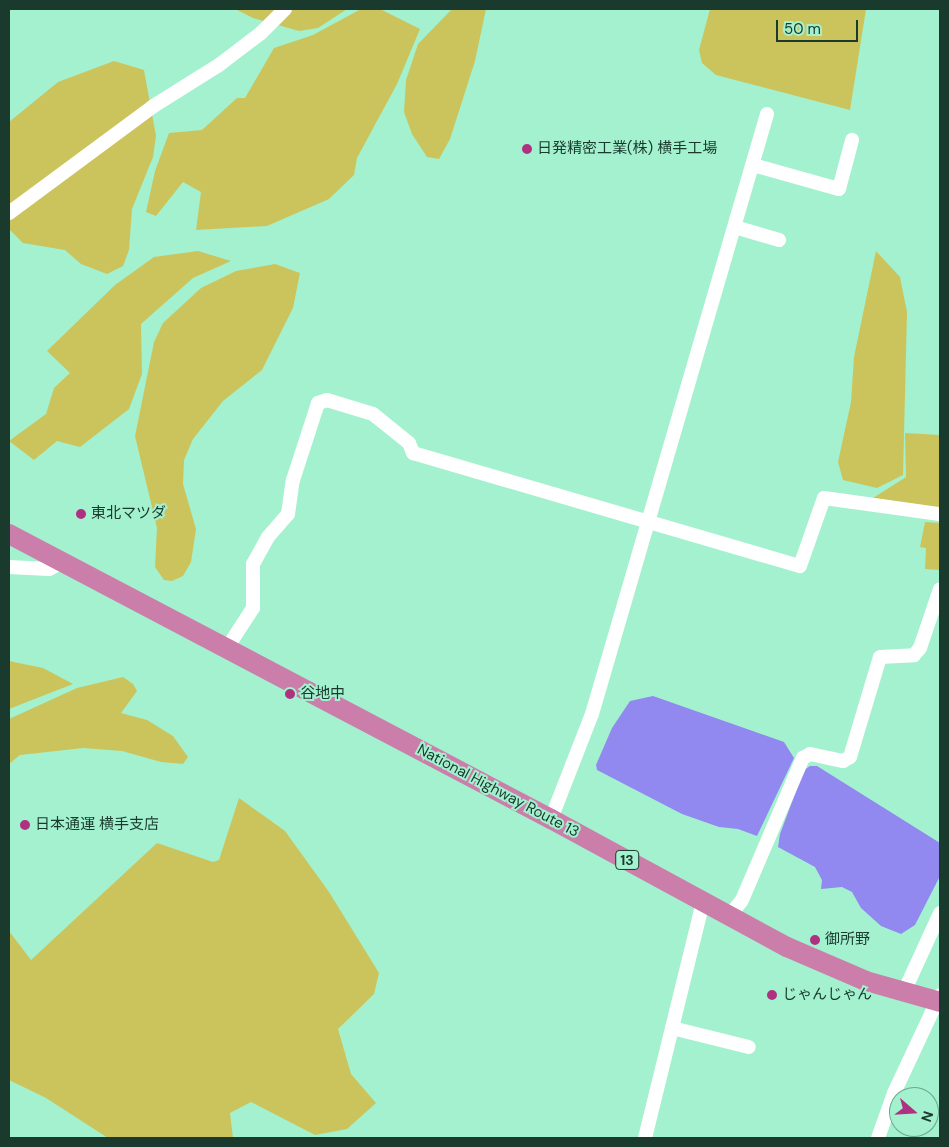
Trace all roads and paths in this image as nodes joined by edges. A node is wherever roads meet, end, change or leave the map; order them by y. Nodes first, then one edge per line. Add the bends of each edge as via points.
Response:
1 (285, 9) edge
2 (767, 114) dead end
3 (852, 140) dead end
4 (753, 165) junction
5 (9, 213) edge
6 (735, 227) junction
7 (778, 240) dead end
8 (940, 514) edge
9 (650, 521) junction
10 (9, 534) edge
11 (63, 562) junction
12 (9, 567) edge
13 (940, 589) edge
14 (227, 648) junction
15 (551, 819) junction
16 (703, 902) junction
17 (940, 913) edge
18 (730, 915) junction
19 (903, 994) junction
20 (939, 1000) edge
21 (672, 1028) junction
22 (748, 1047) dead end
23 (644, 1138) edge
24 (878, 1138) edge

1 - 5 street via 219,66 152,107
2 - 4 street
3 - 4 street via 839,189
4 - 6 street
6 - 7 street
6 - 9 street
8 - 9 street via 824,498 800,566
9 - 14 street via 414,453 409,443 373,414 326,400 318,403 293,480 288,514 264,542 252,564 253,608
9 - 15 street via 592,714
10 - 11 highway, 13
11 - 12 street via 49,569
11 - 14 highway, National Highway Route 13 / 13
13 - 18 street via 920,648 914,655 880,657 850,757 843,761 810,754 803,758 742,900
14 - 15 highway, National Highway Route 13 / 13
15 - 16 highway, National Highway Route 13 / 13
16 - 18 highway, National Highway Route 13 / 13
16 - 21 street
17 - 19 street
18 - 19 highway, National Highway Route 13 / 13 via 831,968
19 - 20 highway, National Highway Route 13 / 13
20 - 24 street via 894,1093
21 - 22 street
21 - 23 street

